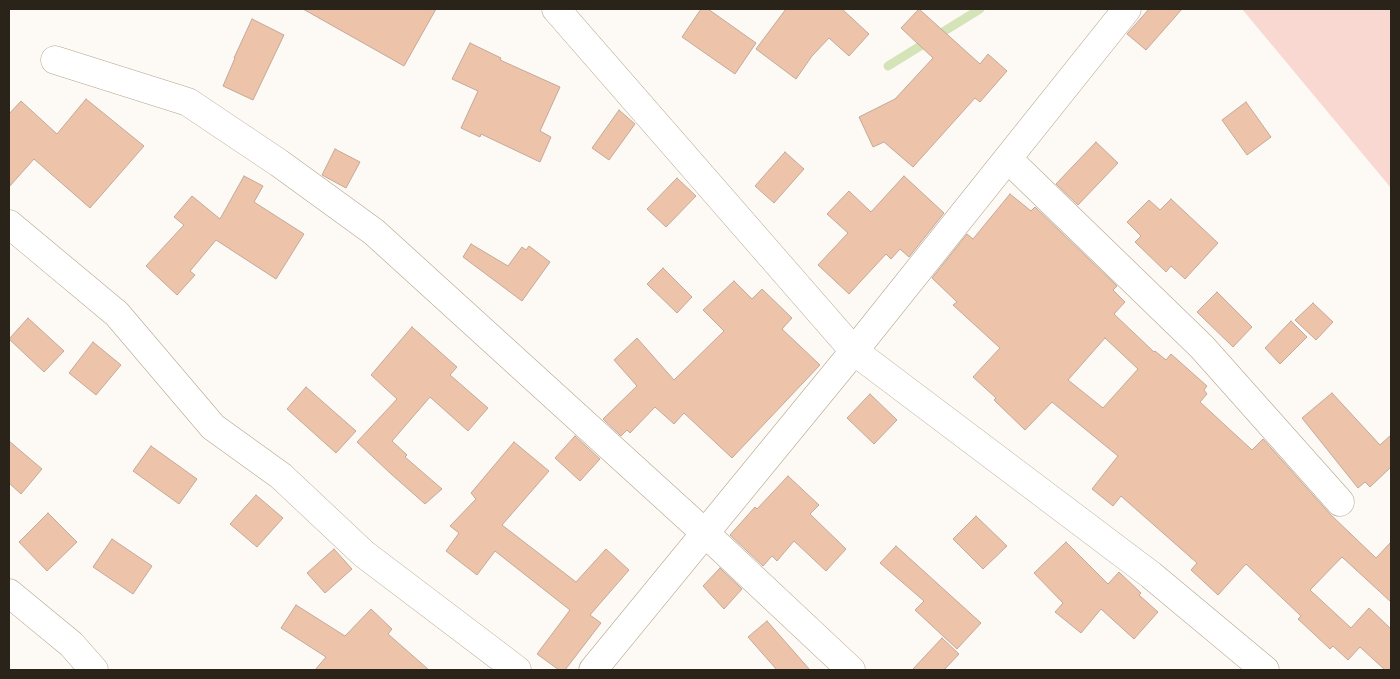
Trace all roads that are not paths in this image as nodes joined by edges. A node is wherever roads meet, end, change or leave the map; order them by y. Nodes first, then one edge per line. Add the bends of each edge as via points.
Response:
1 (556, 9) edge
2 (1126, 9) edge
3 (55, 60) dead end
4 (1008, 159) junction
5 (9, 224) edge
6 (854, 351) junction
7 (1340, 502) dead end
8 (706, 534) junction
9 (9, 593) edge
10 (94, 670) edge
11 (517, 670) edge
12 (593, 670) edge
13 (851, 670) edge
14 (1265, 670) edge

1 - 6 street
2 - 4 street
3 - 8 street via 188,102 279,163 381,239
4 - 6 street
4 - 7 street via 1202,347
5 - 11 street via 117,314 213,427 281,476 364,554
6 - 8 street
6 - 14 street via 1151,575
8 - 12 street
8 - 13 street
9 - 10 street via 71,644

